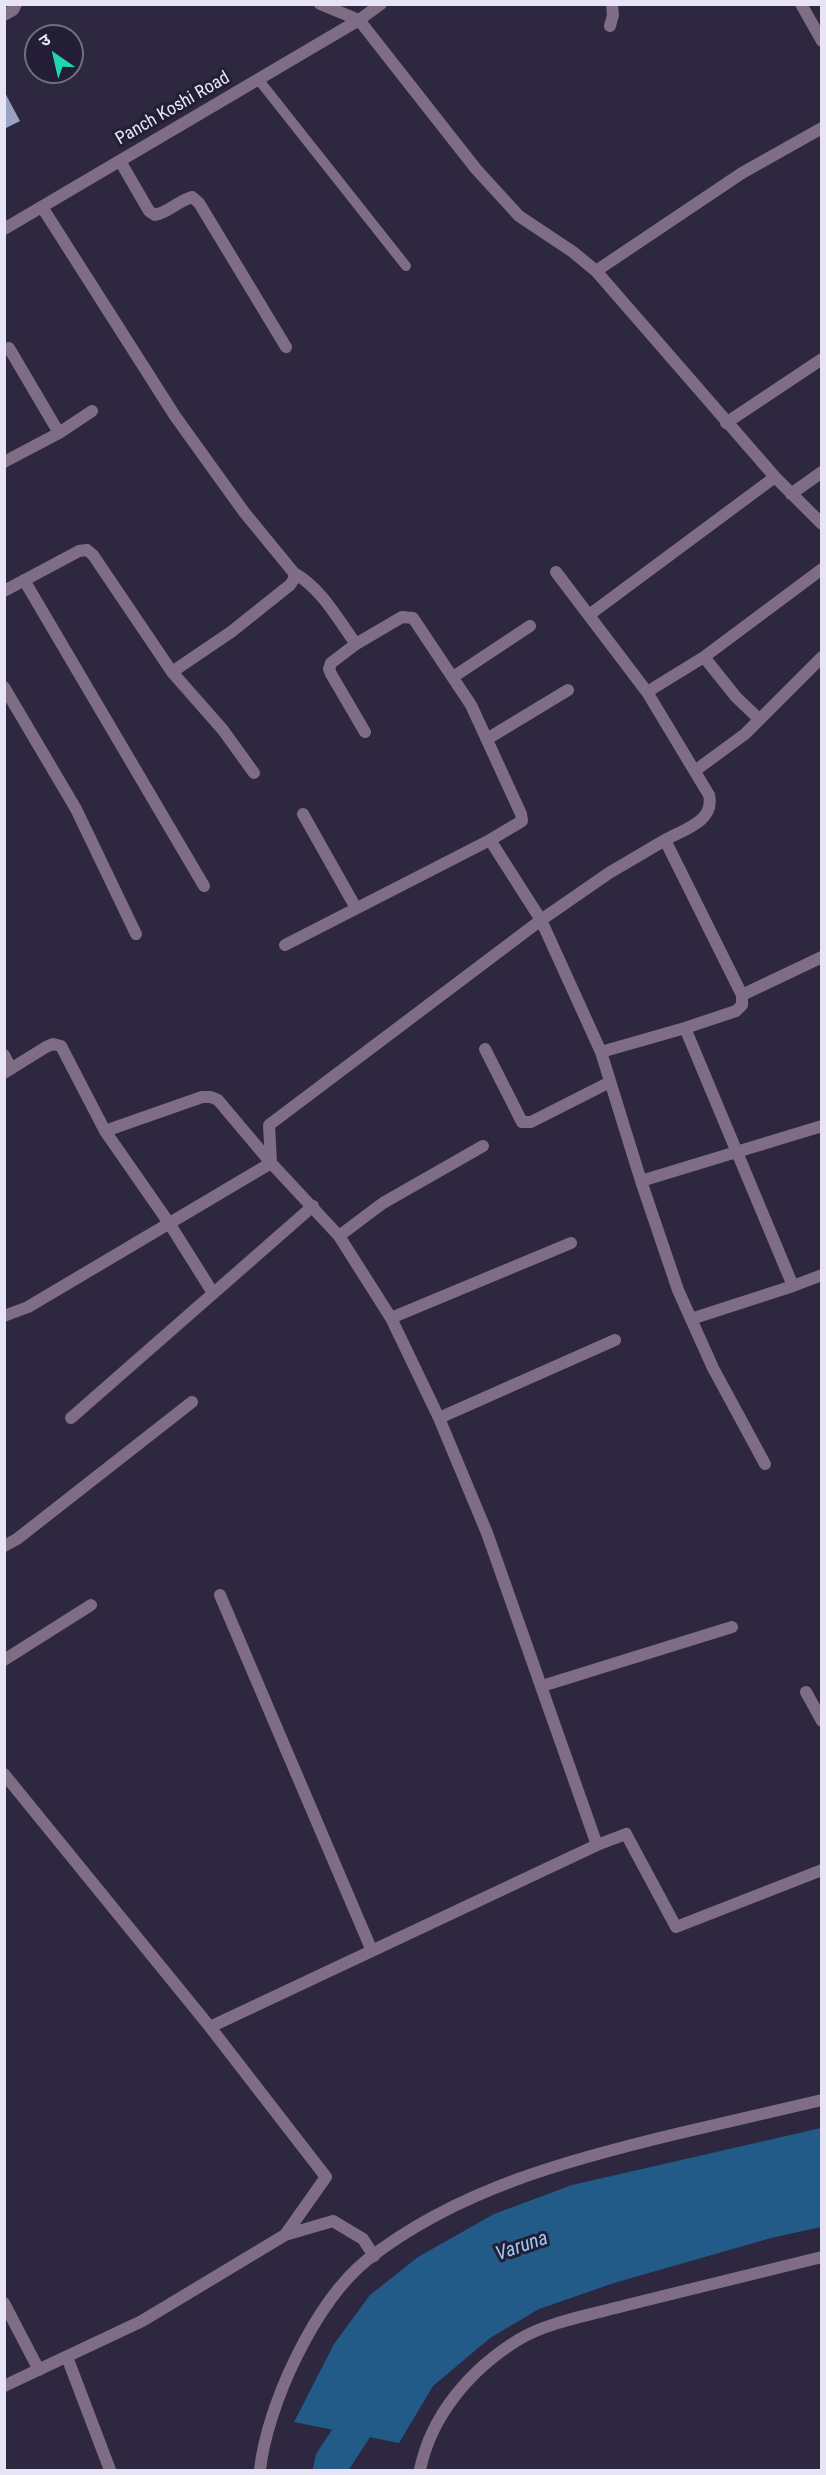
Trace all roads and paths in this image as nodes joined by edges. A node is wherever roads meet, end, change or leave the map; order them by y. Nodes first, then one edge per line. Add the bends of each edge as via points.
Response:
1 (16, 4) edge
2 (320, 4) edge
3 (381, 4) edge
4 (612, 4) edge
5 (801, 4) edge
6 (4, 15) edge
7 (359, 20) junction
8 (610, 26) dead end
9 (822, 41) edge
10 (258, 79) junction
11 (822, 128) edge
12 (120, 161) junction
13 (42, 207) junction
14 (4, 230) edge
15 (406, 266) dead end
16 (596, 271) junction
17 (286, 347) dead end
18 (9, 348) dead end
19 (822, 359) edge
20 (92, 411) dead end
21 (726, 423) junction
22 (59, 433) junction
23 (4, 462) edge
24 (822, 472) edge
25 (774, 477) junction
26 (791, 494) junction
27 (822, 524) edge
28 (822, 569) edge
29 (556, 572) dead end
30 (294, 573) junction
31 (24, 580) junction
32 (4, 591) edge
33 (589, 615) junction
34 (530, 626) dead end
35 (356, 644) junction
36 (704, 657) junction
37 (822, 657) edge
38 (171, 672) junction
39 (453, 677) junction
40 (4, 687) edge
41 (568, 690) dead end
42 (647, 692) junction
43 (759, 719) junction
44 (364, 732) dead end
45 (487, 739) junction
46 (696, 770) junction
47 (254, 773) dead end
48 (303, 814) dead end
49 (490, 840) junction
50 (666, 840) junction
51 (204, 886) dead end
52 (356, 908) junction
53 (541, 920) junction
54 (136, 934) dead end
55 (285, 945) dead end
56 (822, 957) edge
57 (742, 995) junction
58 (685, 1028) junction
59 (485, 1049) dead end
60 (601, 1052) junction
61 (4, 1055) edge
62 (8, 1071) edge
63 (610, 1082) junction
64 (822, 1126) edge
65 (105, 1131) junction
66 (483, 1146) dead end
67 (735, 1152) junction
68 (271, 1163) junction
69 (641, 1181) junction
70 (313, 1206) junction
71 (169, 1223) junction
72 (339, 1236) junction
73 (571, 1244) dead end
74 (822, 1275) edge
75 (793, 1286) junction
76 (213, 1293) junction
77 (4, 1316) edge
78 (391, 1318) junction
79 (691, 1319) junction
80 (615, 1340) dead end
81 (192, 1402) dead end
82 (71, 1418) dead end
83 (439, 1418) junction
84 (765, 1464) dead end
85 (4, 1546) edge
86 (220, 1595) dead end
87 (91, 1605) dead end
88 (732, 1626) dead end
89 (4, 1660) edge
90 (542, 1686) junction
91 (806, 1692) dead end
92 (822, 1721) edge
93 (4, 1774) edge
94 (597, 1845) junction
95 (822, 1870) edge
96 (372, 1950) junction
97 (210, 2027) junction
98 (822, 2100) edge
99 (285, 2235) junction
100 (374, 2256) junction
101 (822, 2257) edge
102 (4, 2303) edge
103 (67, 2356) junction
104 (39, 2370) junction
105 (4, 2386) edge
106 (110, 2470) edge
107 (260, 2470) edge
108 (420, 2470) edge

1 - 6 street
2 - 7 street
3 - 7 street, Panch Koshi Road
4 - 8 street
5 - 9 street
7 - 10 street, Panch Koshi Road
7 - 16 street via 476,169 519,216
10 - 12 street, Panch Koshi Road
10 - 15 lane
11 - 16 street via 742,173
12 - 13 street, Panch Koshi Road
12 - 17 street via 155,215 192,197 199,203
13 - 14 street, Panch Koshi Road
13 - 30 street via 175,416
16 - 21 street
18 - 22 street
19 - 21 street
20 - 22 street
21 - 25 street
22 - 23 street
24 - 26 street
25 - 26 street
25 - 33 street
26 - 27 street
28 - 36 street
29 - 33 street
30 - 35 street via 320,593
30 - 38 street via 290,585 231,632
31 - 32 street
31 - 38 street via 87,550
31 - 51 street
33 - 42 street
34 - 39 street
35 - 39 street via 402,617 413,618
35 - 44 street via 331,663 329,669
36 - 42 street
36 - 43 street
37 - 43 street
38 - 47 street via 223,730
39 - 45 street
40 - 54 street via 76,809
41 - 45 street
42 - 46 street
43 - 46 street
45 - 49 street via 523,818
46 - 50 street via 709,795 709,813
48 - 52 street
49 - 52 street
49 - 53 street
50 - 53 street
50 - 57 street
52 - 55 street
53 - 60 street
53 - 68 street via 269,1125
56 - 57 street
57 - 58 street via 742,1005 736,1011
58 - 60 street
58 - 67 street
59 - 63 street via 522,1122 531,1122
60 - 63 street
61 - 62 street
62 - 65 street via 46,1047 61,1046
63 - 69 street
64 - 67 street
65 - 68 street via 211,1097 225,1107
65 - 71 street
66 - 72 street via 383,1203
67 - 69 street
67 - 75 street
68 - 70 street
68 - 71 street
69 - 79 street
70 - 72 street
70 - 76 street
71 - 76 street
71 - 77 street via 28,1307
72 - 78 street
73 - 78 street
74 - 75 street
75 - 79 street
76 - 82 street
78 - 83 street
79 - 84 street
80 - 83 street
81 - 85 street
83 - 90 street via 488,1533
86 - 96 street
87 - 89 street
88 - 90 street
90 - 94 street
91 - 92 street
93 - 97 street
94 - 95 street via 626,1834 676,1927
94 - 96 street
96 - 97 street
97 - 99 street via 326,2177
98 - 100 street via 596,2154 515,2179 462,2202 400,2236
99 - 100 street via 333,2221 363,2239
99 - 103 street via 142,2321
100 - 107 street via 336,2293 303,2343 279,2392
101 - 108 street via 566,2321 519,2339 477,2371 442,2411 424,2449
102 - 104 street
103 - 104 street
103 - 106 street
104 - 105 street

